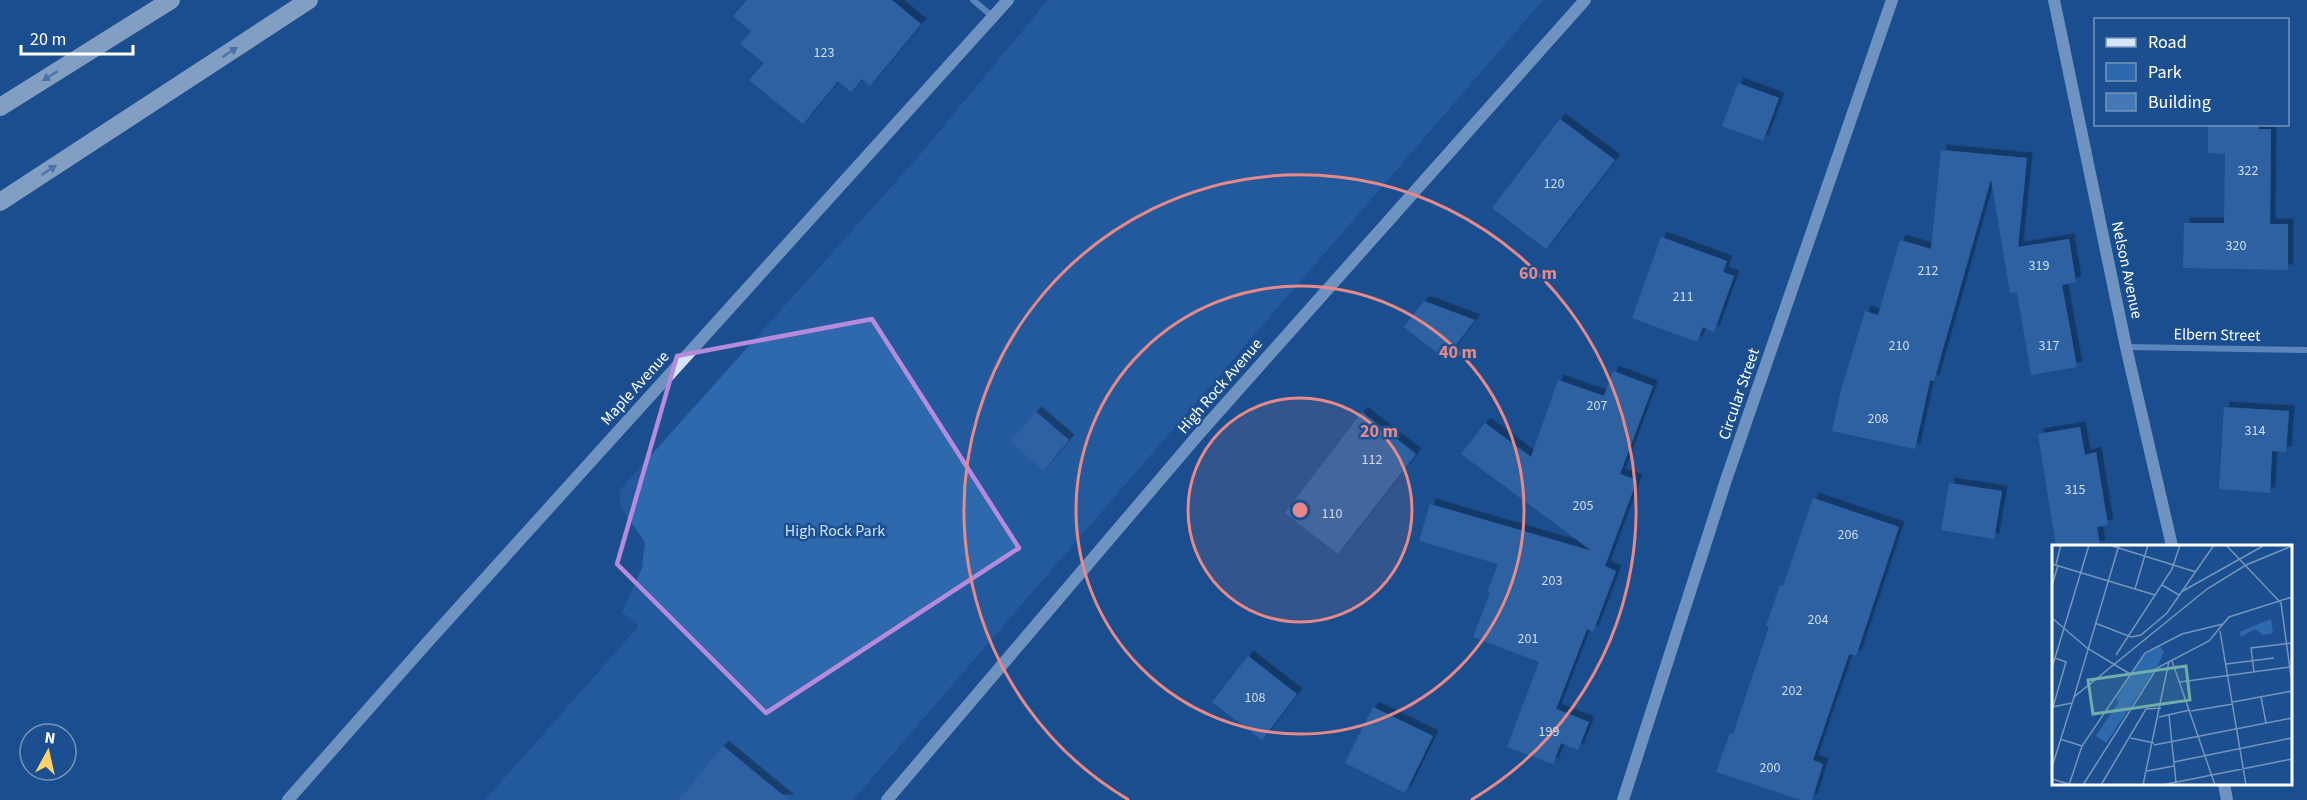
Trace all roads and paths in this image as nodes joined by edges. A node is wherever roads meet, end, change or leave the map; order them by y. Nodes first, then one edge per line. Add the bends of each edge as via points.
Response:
1 (171, 0) edge
2 (309, 0) edge
3 (973, 0) edge
4 (1008, 0) edge
5 (1585, 0) edge
6 (1892, 0) edge
7 (2054, 0) edge
8 (994, 18) junction
9 (0, 107) edge
10 (0, 202) edge
11 (2126, 347) junction
12 (2307, 350) edge
13 (2172, 545) edge
14 (2224, 785) edge
15 (288, 800) edge
16 (887, 800) edge
17 (1623, 800) edge
18 (2227, 800) edge

1 -> 9 highway
10 -> 2 highway
3 - 8 street
4 - 8 street, Maple Avenue
5 - 16 street, High Rock Avenue via 1198,435
6 - 17 street, Circular Street via 1726,480
7 - 11 street, Nelson Avenue
8 - 15 street, Maple Avenue
11 - 12 street, Elbern Street
11 - 13 street, Nelson Avenue
14 - 18 street

